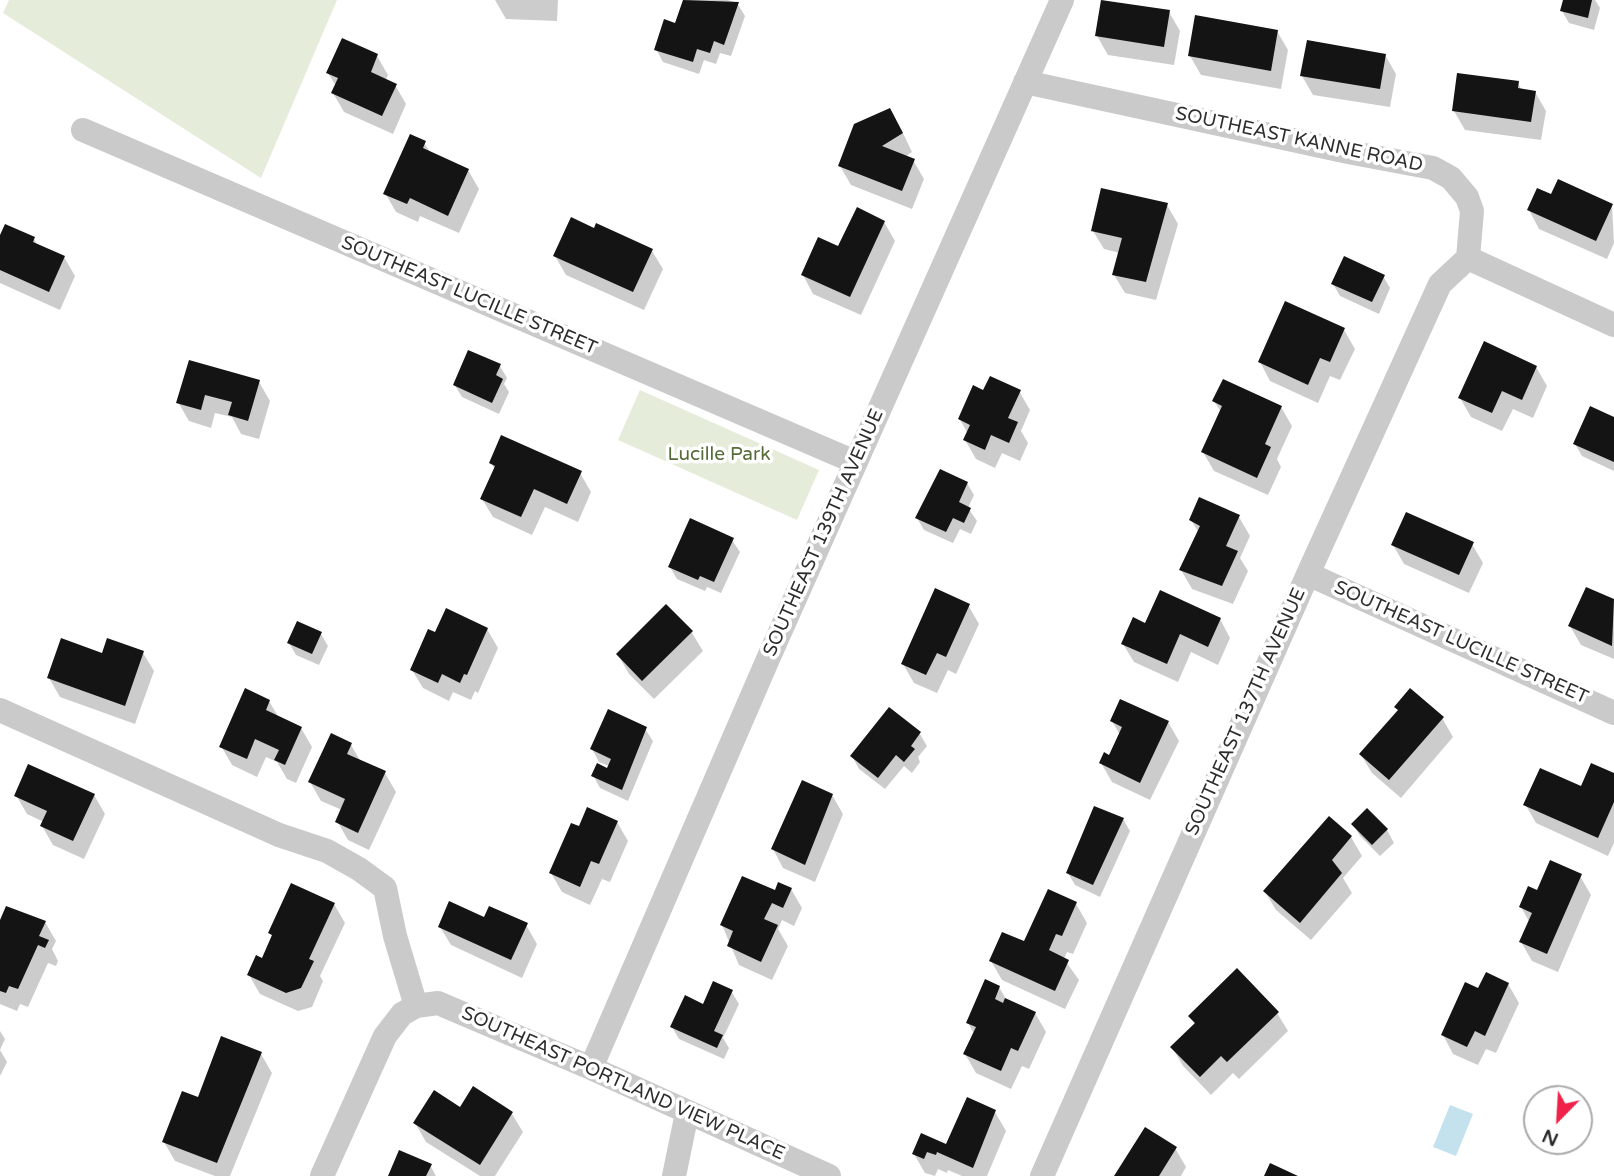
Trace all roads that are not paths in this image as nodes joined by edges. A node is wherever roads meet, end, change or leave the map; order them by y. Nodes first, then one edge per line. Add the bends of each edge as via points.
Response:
1 (1062, 0) edge
2 (1025, 82) junction
3 (83, 130) dead end
4 (1468, 258) junction
5 (1614, 325) edge
6 (855, 463) junction
7 (1308, 573) junction
8 (0, 710) edge
9 (1614, 713) edge
10 (416, 1006) junction
11 (592, 1068) junction
12 (687, 1113) junction
13 (323, 1176) edge
14 (674, 1176) edge
15 (829, 1176) edge
16 (1042, 1176) edge

1 - 2 street, SOUTHEAST 139TH AVENUE
2 - 4 street, SOUTHEAST KANNE ROAD via 1433,168 1451,178 1467,197 1472,211
2 - 6 street, SOUTHEAST 139TH AVENUE
3 - 6 street, SOUTHEAST LUCILLE STREET
4 - 5 street
4 - 7 street, SOUTHEAST 137TH AVENUE via 1440,284
6 - 11 street, SOUTHEAST 139TH AVENUE
7 - 9 street, SOUTHEAST LUCILLE STREET
7 - 16 street, SOUTHEAST 137TH AVENUE
8 - 10 street via 359,869 385,888
10 - 11 street, SOUTHEAST PORTLAND VIEW PLACE via 438,1003 463,1011
10 - 13 street via 402,1014 385,1036
11 - 12 street, SOUTHEAST PORTLAND VIEW PLACE
12 - 14 street
12 - 15 street, SOUTHEAST PORTLAND VIEW PLACE

